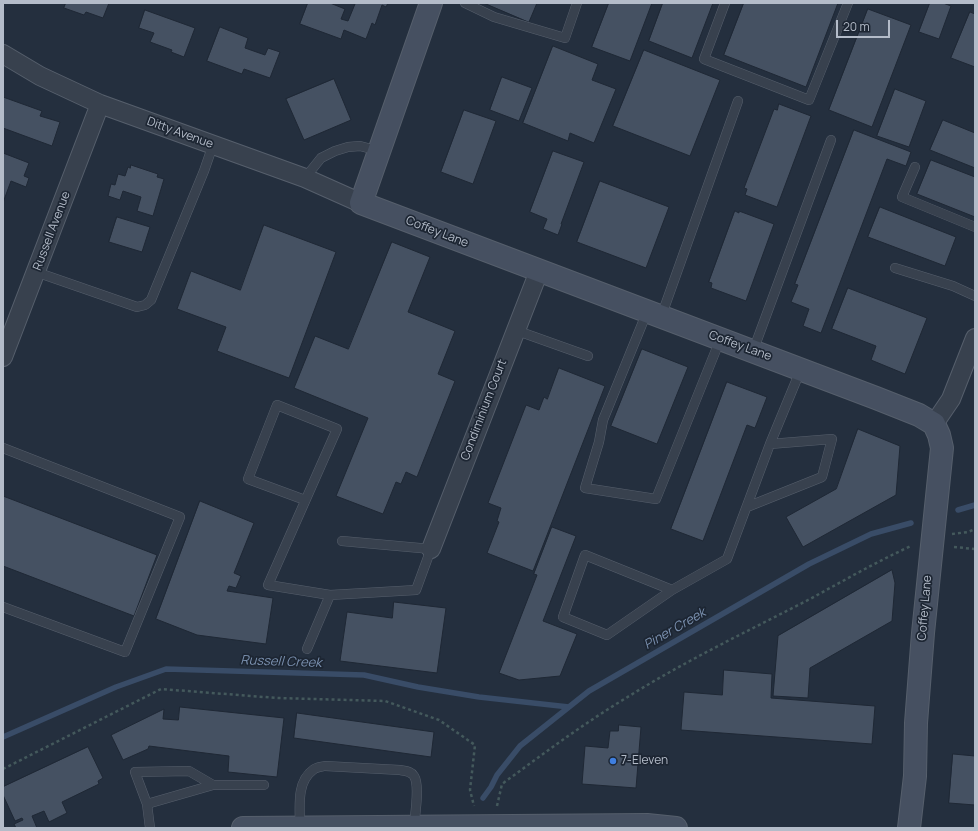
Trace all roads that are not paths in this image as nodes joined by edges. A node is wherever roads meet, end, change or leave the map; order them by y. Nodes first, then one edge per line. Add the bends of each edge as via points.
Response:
1 (431, 3) edge
2 (465, 3) edge
3 (577, 3) edge
4 (725, 3) edge
5 (848, 3) edge
6 (3, 54) edge
7 (738, 101) dead end
8 (100, 104) junction
9 (831, 140) dead end
10 (212, 145) junction
11 (379, 150) junction
12 (915, 167) dead end
13 (305, 178) junction
14 (361, 203) junction
15 (975, 227) edge
16 (895, 268) dead end
17 (539, 271) junction
18 (36, 272) junction
19 (975, 296) edge
20 (654, 314) junction
21 (515, 330) junction
22 (975, 338) edge
23 (720, 340) junction
24 (753, 351) junction
25 (588, 356) dead end
26 (3, 357) edge
27 (801, 369) junction
28 (934, 424) junction
29 (770, 444) junction
30 (3, 448) edge
31 (305, 500) junction
32 (747, 507) junction
33 (342, 541) dead end
34 (430, 549) junction
35 (672, 590) junction
36 (330, 595) junction
37 (3, 608) edge
38 (307, 649) dead end
39 (213, 785) junction
40 (264, 785) dead end
41 (147, 804) junction
42 (414, 826) junction
43 (300, 827) junction
44 (387, 827) edge
45 (492, 827) edge
46 (552, 827) edge
47 (150, 828) edge
48 (243, 828) edge
49 (676, 828) edge
50 (909, 828) edge

1 - 11 street
2 - 3 lane via 494,17 565,38
4 - 5 lane via 704,59 809,100
6 - 8 street, Ditty Avenue via 40,76
7 - 20 lane
8 - 10 street, Ditty Avenue
8 - 18 street, Russell Avenue
9 - 24 lane
10 - 13 street, Ditty Avenue
10 - 18 lane via 204,171 151,300 145,305 137,307
11 - 13 lane via 360,146 335,151 321,158
11 - 14 street
12 - 15 lane via 902,197
13 - 14 street, Ditty Avenue
14 - 17 street, Coffey Lane
16 - 19 lane via 953,286
17 - 20 street, Coffey Lane
17 - 21 street, Condiminium Court
18 - 26 street, Russell Avenue
20 - 23 street, Coffey Lane
20 - 23 lane via 603,420 586,488 656,499
21 - 25 lane
21 - 34 street, Condiminium Court
22 - 28 street via 951,399
23 - 24 street, Coffey Lane
24 - 27 street, Coffey Lane
27 - 28 street, Coffey Lane via 918,415
27 - 29 lane
28 - 50 street, Coffey Lane via 942,448 923,633 915,776
29 - 32 lane
29 - 32 lane via 832,439 822,477
30 - 37 lane via 180,517 124,652
31 - 31 lane via 337,429 277,405 248,479
31 - 36 lane via 268,585
32 - 35 lane via 727,559
33 - 34 lane
34 - 36 lane via 416,590
35 - 35 lane via 607,635 563,617 585,555
36 - 38 lane
39 - 40 lane
39 - 41 lane
39 - 41 lane via 189,771 135,772
41 - 47 lane
42 - 43 lane via 416,782 413,775 400,770 325,766 314,768 306,776 301,787
42 - 44 street
42 - 45 street
43 - 44 street
43 - 48 street
45 - 46 street
46 - 49 street via 647,825

